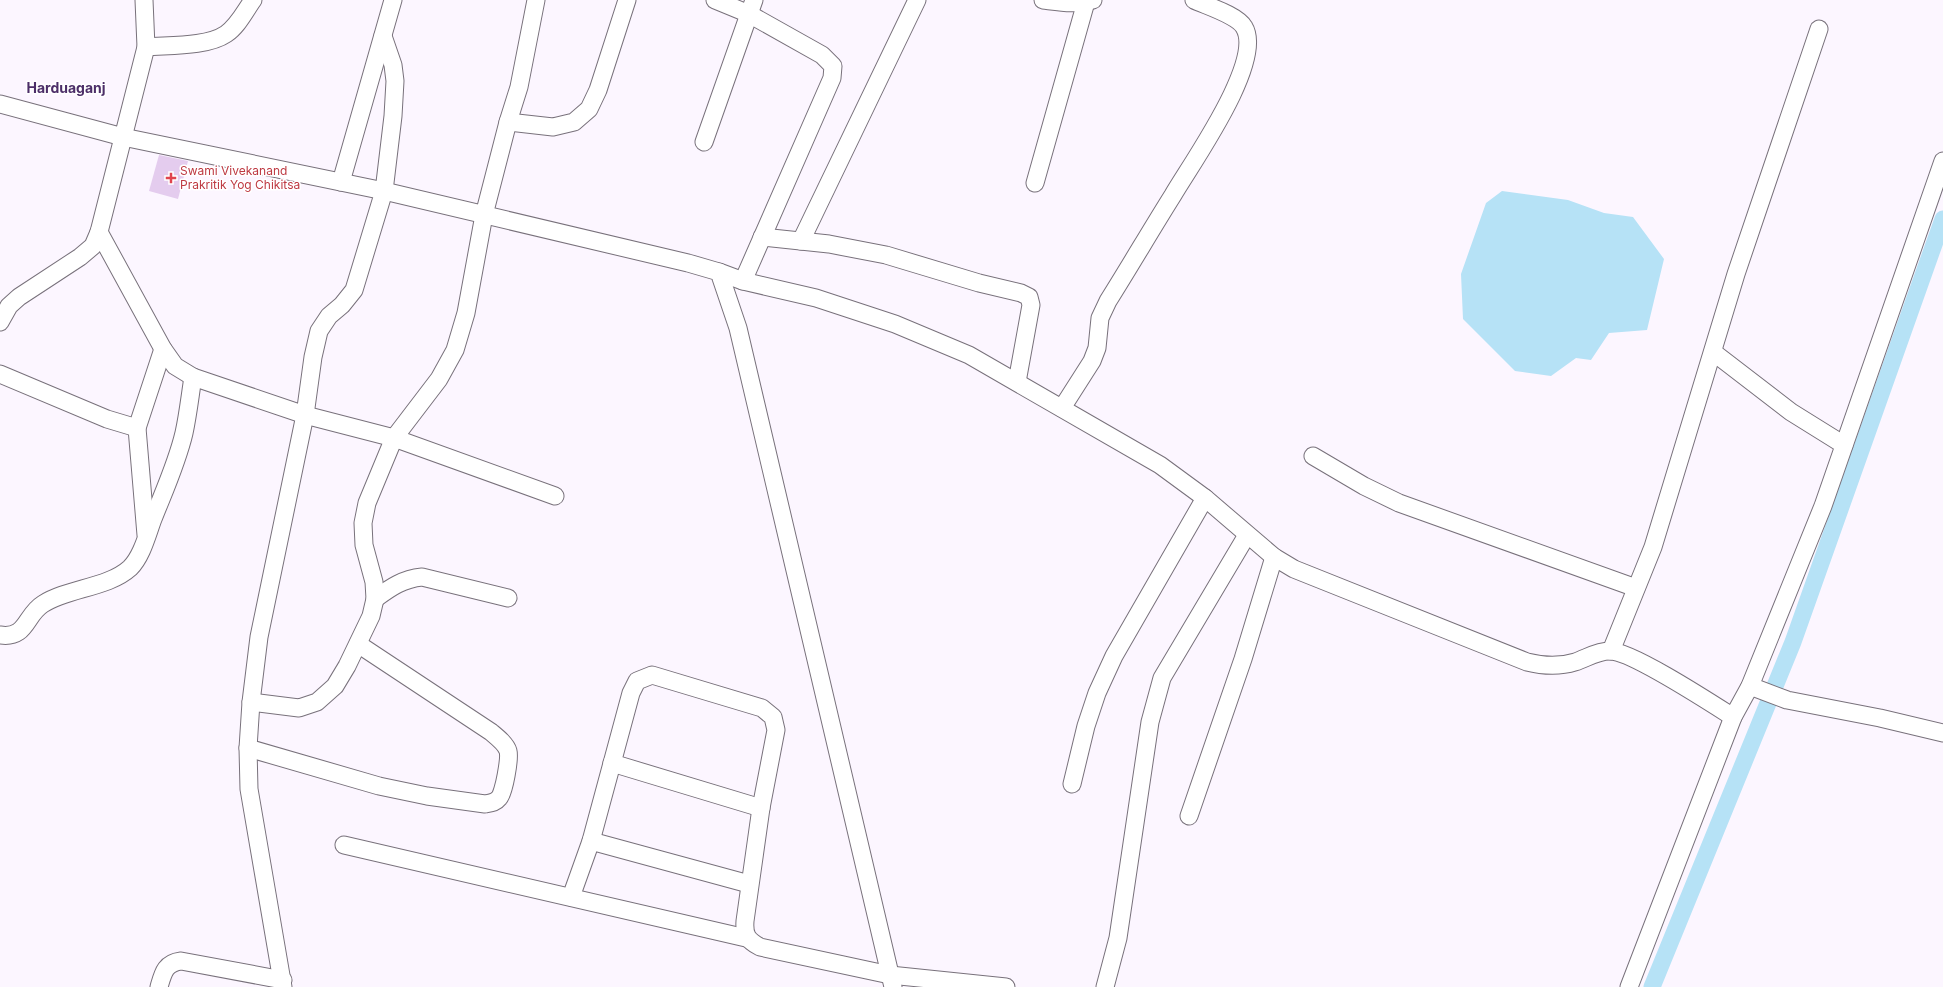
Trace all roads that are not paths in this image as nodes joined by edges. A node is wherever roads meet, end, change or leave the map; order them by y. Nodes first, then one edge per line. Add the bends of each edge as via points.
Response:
1 (144, 0) edge
2 (253, 0) edge
3 (393, 0) edge
4 (536, 0) edge
5 (627, 0) edge
6 (714, 0) edge
7 (917, 0) edge
8 (1043, 0) edge
9 (1194, 0) edge
10 (1090, 1) edge
11 (752, 7) edge
12 (1819, 29) dead end
13 (383, 36) junction
14 (146, 47) junction
15 (0, 104) edge
16 (508, 122) junction
17 (122, 137) junction
18 (704, 142) dead end
19 (1943, 161) edge
20 (342, 182) junction
21 (1035, 183) dead end
22 (384, 190) junction
23 (484, 215) junction
24 (99, 232) junction
25 (762, 237) junction
26 (801, 240) junction
27 (719, 272) junction
28 (743, 281) junction
29 (0, 322) edge
30 (163, 349) junction
31 (1713, 352) junction
32 (0, 374) edge
33 (193, 377) junction
34 (1017, 382) junction
35 (1062, 408) junction
36 (305, 415) junction
37 (137, 428) junction
38 (394, 438) junction
39 (1844, 445) junction
40 (1313, 456) dead end
41 (555, 496) dead end
42 (1205, 498) junction
43 (1247, 535) junction
44 (146, 539) junction
45 (1274, 557) junction
46 (1636, 588) junction
47 (375, 598) junction
48 (508, 598) dead end
49 (0, 636) edge
50 (358, 644) junction
51 (1611, 651) junction
52 (1754, 687) junction
53 (251, 702) junction
54 (1733, 717) junction
55 (1943, 733) edge
56 (248, 748) junction
57 (612, 763) junction
58 (1072, 784) dead end
59 (761, 808) junction
60 (1189, 816) dead end
61 (591, 841) junction
62 (344, 845) dead end
63 (749, 884) junction
64 (571, 897) junction
65 (746, 938) junction
66 (891, 981) edge
67 (283, 983) edge
68 (159, 987) edge
69 (1006, 987) edge
70 (1105, 987) edge
71 (1629, 987) edge

1 - 14 street
2 - 14 street via 226,35 207,42
3 - 13 street
4 - 16 street via 519,87
5 - 16 street via 598,90 589,109 574,122 553,127
6 - 11 street
7 - 26 street
8 - 10 street via 1064,3
9 - 35 street via 1235,18 1244,26 1248,37 1242,67 1222,116 1207,143 1108,301 1100,318 1098,348
10 - 21 street
11 - 18 street
11 - 25 street via 822,55 833,66 832,78
12 - 31 street via 1736,274
13 - 20 street
13 - 22 street via 393,65 395,81
14 - 17 street
15 - 17 street
16 - 23 street
17 - 20 street
17 - 24 street
19 - 39 street
20 - 22 street
22 - 23 street
22 - 36 street via 354,290 329,316 319,331
23 - 27 street
23 - 38 street via 466,312 455,350 439,379
24 - 29 street via 92,246 80,257 9,306
24 - 30 street
25 - 26 street
25 - 28 street
26 - 34 street via 886,255 1029,297 1031,305
27 - 28 street
27 - 66 street via 738,328
28 - 34 street via 816,298 895,324 969,355
30 - 33 street via 175,366
30 - 37 street
31 - 39 street via 1791,412
31 - 46 street via 1653,547
32 - 37 street via 107,419
33 - 36 street
33 - 44 street via 179,452
34 - 35 street
35 - 42 street via 1160,465
36 - 38 street
36 - 53 street via 259,636
37 - 44 street
38 - 41 street
38 - 47 street via 367,503 363,522 364,545 374,582
39 - 52 street
40 - 46 street via 1399,503
42 - 43 street
42 - 58 street via 1114,656 1097,693 1086,726
43 - 45 street
43 - 70 street via 1162,678 1157,691 1150,722 1118,938
44 - 49 street via 130,568 112,578 43,604 16,634
45 - 51 street via 1294,569 1527,662 1557,666
45 - 60 street via 1243,659
46 - 51 street
47 - 48 street via 408,578 422,577
47 - 50 street via 371,616
50 - 53 street via 334,686 317,702 300,708
50 - 56 street via 491,732 502,742 508,750 508,758 501,797 495,803 485,804 394,789
51 - 54 street via 1619,652 1647,666
52 - 54 street
52 - 55 street via 1787,700
53 - 56 street
54 - 71 street
56 - 67 street via 249,789
57 - 59 street
57 - 59 street via 631,693 638,681 652,675 762,708 773,717 776,730
57 - 61 street
59 - 63 street
61 - 63 street
61 - 64 street
62 - 64 street
63 - 65 street
64 - 65 street
65 - 66 street via 760,947
66 - 69 street
67 - 68 street via 181,961 172,962 166,968

